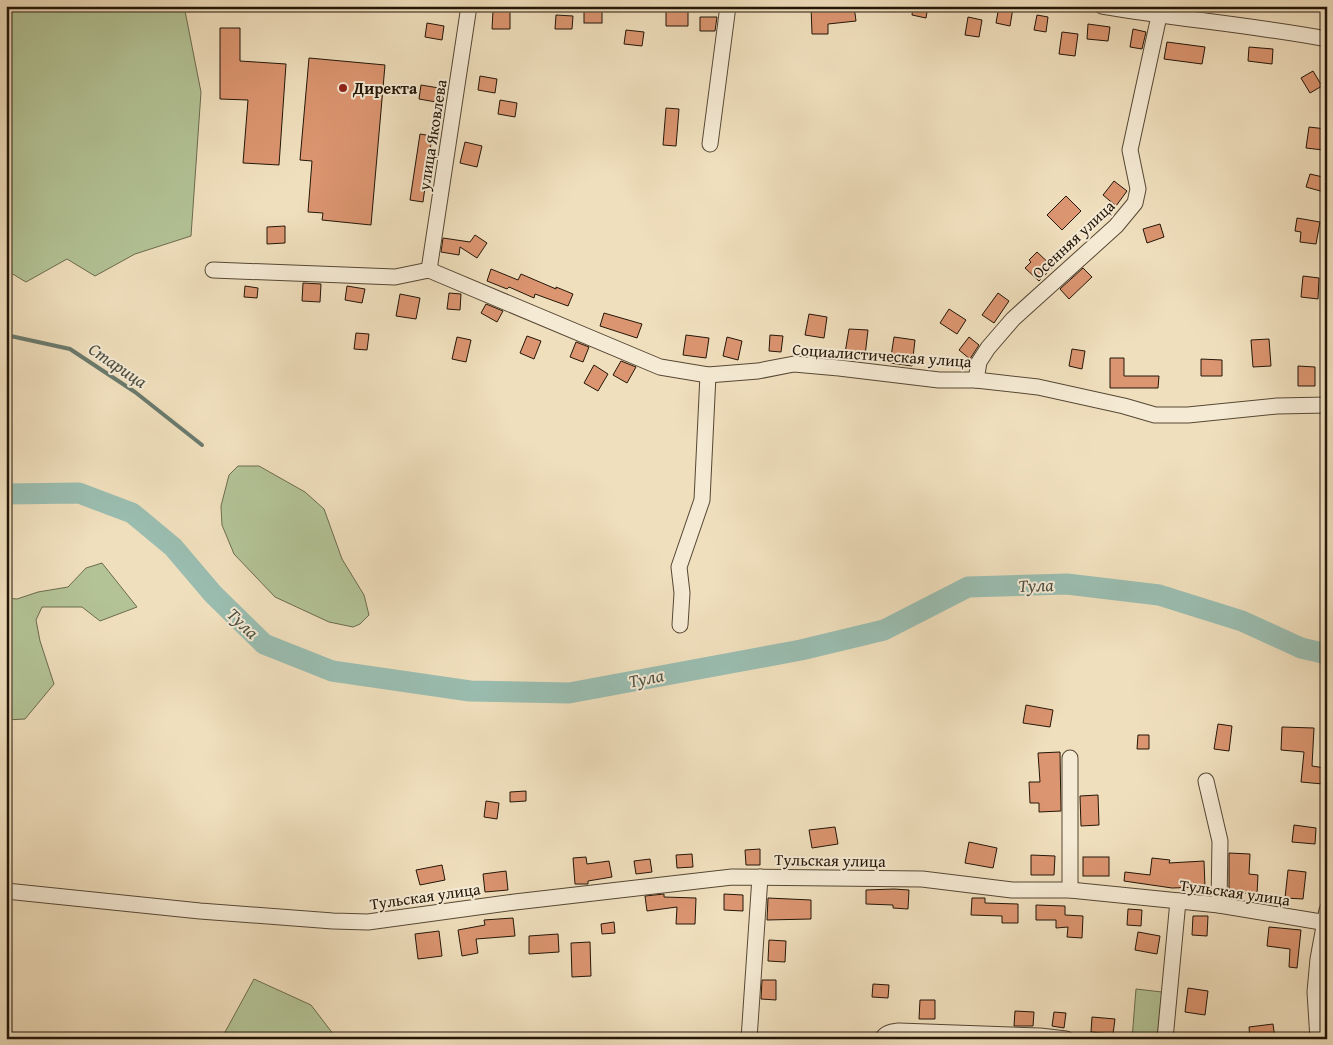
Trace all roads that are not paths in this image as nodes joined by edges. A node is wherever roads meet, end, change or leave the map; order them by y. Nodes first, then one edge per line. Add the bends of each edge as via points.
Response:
1 (469, 6) edge
2 (728, 6) edge
3 (1102, 6) edge
4 (1159, 16) junction
5 (1327, 38) edge
6 (710, 144) dead end
7 (213, 270) dead end
8 (429, 270) junction
9 (708, 375) junction
10 (976, 380) junction
11 (1327, 405) edge
12 (680, 625) dead end
13 (1070, 758) dead end
14 (1206, 782) dead end
15 (760, 877) junction
16 (1070, 890) junction
17 (6, 891) edge
18 (1178, 901) junction
19 (1219, 905) junction
20 (1326, 919) edge
21 (749, 1039) edge
22 (882, 1039) edge
23 (1066, 1039) edge
24 (1165, 1039) edge
25 (1318, 1039) edge

1 - 8 street, улица Яковлева
2 - 6 street
3 - 4 street
4 - 5 street
4 - 10 street, Осенняя улица via 1130,150 1138,189 1135,203 1116,226 1013,319 979,362
7 - 8 street via 395,277
8 - 9 street, Социалистическая улица via 660,367
9 - 10 street, Социалистическая улица via 794,364 939,380
9 - 12 street via 702,500 679,567 682,594
10 - 11 street, Социалистическая улица via 1038,387 1156,415
13 - 16 street
14 - 19 street via 1220,841
15 - 16 street, Тульская улица via 922,879 1012,890
15 - 17 street, Тульская улица via 732,876 368,922 200,911
15 - 21 street
16 - 18 street, Тульская улица
18 - 19 street, Тульская улица
18 - 24 street
19 - 20 street, Тульская улица
20 - 25 street via 1315,992
22 - 23 street via 890,1032 899,1031

